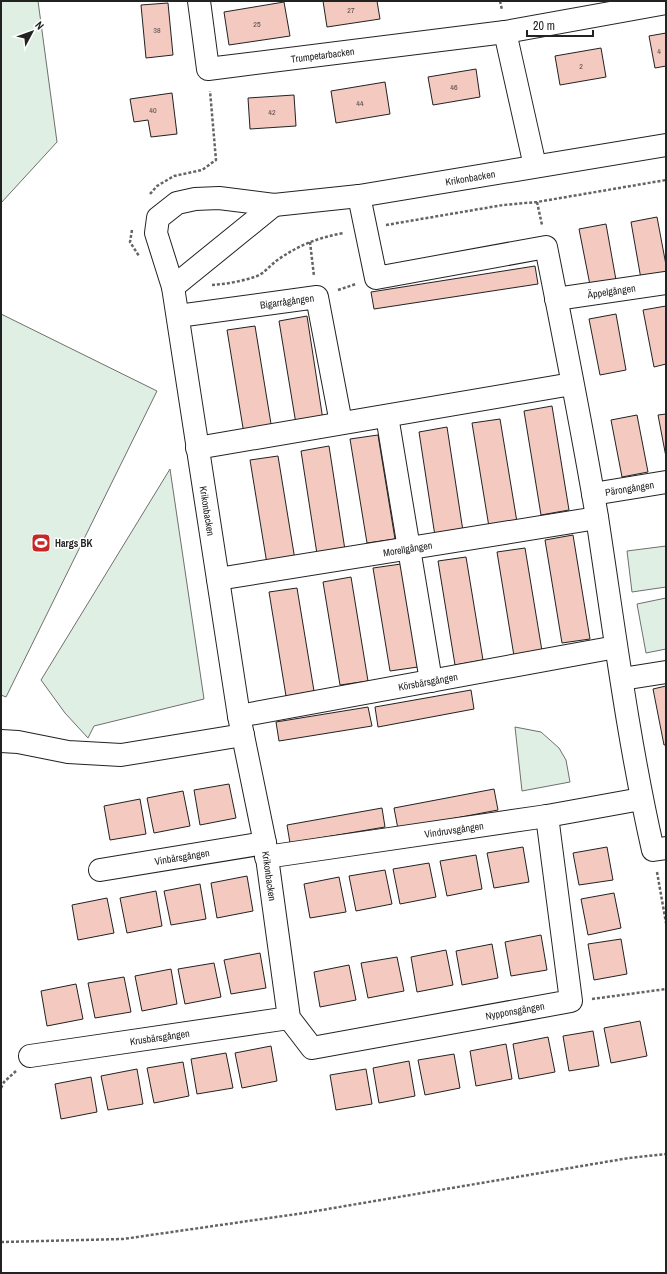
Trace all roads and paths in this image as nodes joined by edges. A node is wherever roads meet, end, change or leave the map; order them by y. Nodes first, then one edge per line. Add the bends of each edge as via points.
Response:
1 (200, 1) edge
2 (666, 3) edge
3 (505, 32) junction
4 (666, 146) edge
5 (535, 166) junction
6 (666, 180) edge
7 (359, 196) junction
8 (274, 206) junction
9 (365, 228) junction
10 (666, 283) edge
11 (209, 285) dead end
12 (173, 287) junction
13 (556, 299) junction
14 (178, 316) junction
15 (572, 384) junction
16 (387, 416) junction
17 (341, 423) junction
18 (197, 448) junction
19 (666, 482) edge
20 (593, 494) junction
21 (597, 518) junction
22 (409, 548) junction
23 (218, 580) junction
24 (616, 647) junction
25 (666, 672) edge
26 (622, 679) junction
27 (431, 681) junction
28 (241, 725) junction
29 (10, 741) edge
30 (641, 799) junction
31 (547, 816) junction
32 (660, 849) edge
33 (265, 850) junction
34 (100, 870) dead end
35 (666, 923) edge
36 (666, 989) edge
37 (571, 1001) junction
38 (289, 1018) junction
39 (30, 1056) dead end
40 (666, 1154) edge
41 (1, 1242) edge

1 - 3 street, Trumpetarbacken via 208,69
2 - 3 street, Trumpetarbacken
3 - 5 street
4 - 5 street, Krikonbacken
5 - 7 street, Krikonbacken
6 - 9 path
7 - 8 street, Krikonbacken
7 - 9 street
8 - 12 street
8 - 12 street, Krikonbacken via 219,198 195,199 177,203 158,218 156,233
9 - 11 path via 310,242 278,259 258,275 224,284
9 - 13 street via 376,278 546,247
10 - 13 street, Äppelgången
12 - 14 street, Krikonbacken
13 - 15 street
14 - 17 street, Bigarrågången via 317,297
14 - 18 street, Krikonbacken
15 - 16 street
15 - 20 street
16 - 17 street
16 - 22 street
17 - 18 street
18 - 23 street, Krikonbacken
19 - 20 street, Pärongången
20 - 21 street
21 - 22 street, Morellgången
21 - 24 street
22 - 23 street, Morellgången
22 - 27 street
23 - 28 street, Krikonbacken
24 - 26 street
24 - 27 street, Körsbärsgången
25 - 26 street
26 - 30 street
27 - 28 street, Körsbärsgången
28 - 29 street via 121,755 68,752
28 - 33 street, Krikonbacken
30 - 31 street, Vindruvsgången
30 - 32 street
31 - 33 street, Vindruvsgången
31 - 37 street
32 - 35 path
33 - 34 street, Vinbärsgången
33 - 38 street, Krikonbacken
36 - 37 path
37 - 38 street, Nypponsgången via 312,1048
38 - 39 street, Krusbärsgången
40 - 41 path via 629,1158 304,1213 123,1239

